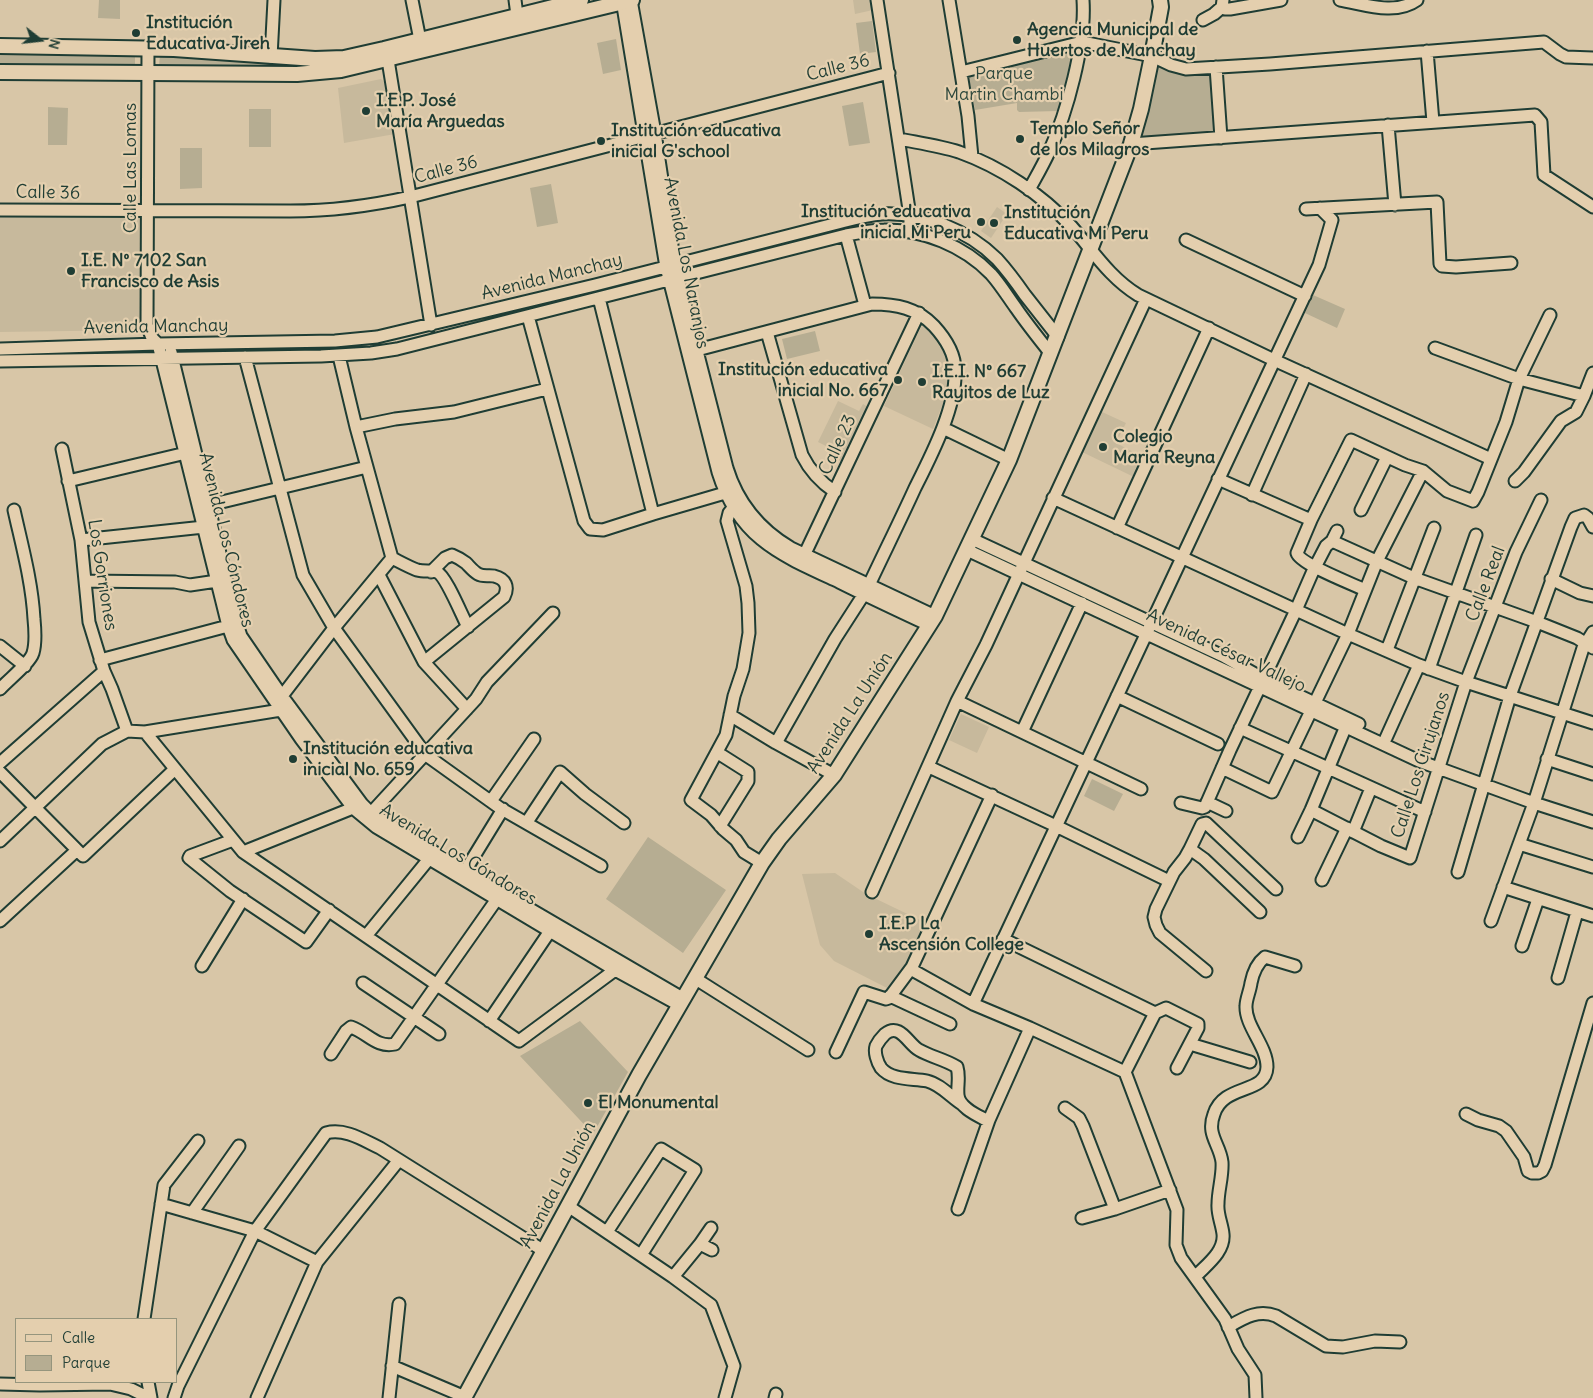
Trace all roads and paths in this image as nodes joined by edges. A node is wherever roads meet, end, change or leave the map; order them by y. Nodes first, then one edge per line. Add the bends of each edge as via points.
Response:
1 (274, 0) edge
2 (412, 0) edge
3 (515, 0) edge
4 (581, 0) edge
5 (877, 0) edge
6 (949, 0) edge
7 (1084, 0) edge
8 (1281, 0) edge
9 (1340, 0) edge
10 (1344, 0) edge
11 (1417, 0) edge
12 (627, 1) edge
13 (1162, 2) edge
14 (1222, 3) edge
15 (1378, 3) edge
16 (517, 15) junction
17 (1203, 20) dead end
18 (420, 40) junction
19 (1082, 42) junction
20 (0, 46) edge
21 (148, 49) junction
22 (1427, 51) junction
23 (1152, 56) junction
24 (271, 57) junction
25 (1593, 58) edge
26 (388, 60) junction
27 (1216, 67) junction
28 (0, 72) edge
29 (961, 72) junction
30 (889, 73) junction
31 (149, 74) junction
32 (1433, 122) junction
33 (1388, 124) junction
34 (650, 135) junction
35 (1221, 138) junction
36 (900, 139) junction
37 (1131, 144) junction
38 (972, 157) junction
39 (1029, 190) junction
40 (410, 197) junction
41 (1395, 205) junction
42 (1593, 207) edge
43 (1320, 208) junction
44 (1306, 209) dead end
45 (0, 210) edge
46 (148, 211) junction
47 (910, 216) junction
48 (909, 232) junction
49 (846, 235) junction
50 (1186, 240) dead end
51 (1091, 250) junction
52 (1511, 263) dead end
53 (670, 266) junction
54 (674, 280) junction
55 (1304, 296) junction
56 (598, 298) junction
57 (1146, 298) junction
58 (865, 306) junction
59 (919, 313) junction
60 (1550, 315) dead end
61 (528, 316) junction
62 (431, 325) junction
63 (1209, 328) junction
64 (767, 332) junction
65 (1058, 337) junction
66 (164, 344) junction
67 (1436, 348) dead end
68 (0, 349) edge
69 (697, 350) junction
70 (1051, 354) junction
71 (339, 356) junction
72 (245, 358) junction
73 (167, 359) junction
74 (1274, 360) junction
75 (0, 361) edge
76 (1593, 373) edge
77 (1306, 374) junction
78 (1519, 379) junction
79 (547, 389) junction
80 (1584, 396) junction
81 (356, 428) junction
82 (942, 428) junction
83 (62, 449) dead end
84 (186, 453) junction
85 (1387, 457) junction
86 (1491, 459) junction
87 (1009, 460) junction
88 (367, 467) junction
89 (1423, 471) junction
90 (1218, 479) junction
91 (68, 481) junction
92 (1515, 482) dead end
93 (279, 488) junction
94 (835, 492) junction
95 (726, 494) junction
96 (1252, 495) junction
97 (1053, 498) junction
98 (1541, 500) dead end
99 (204, 506) junction
100 (733, 508) junction
101 (14, 510) dead end
102 (1361, 510) dead end
103 (653, 514) junction
104 (1311, 520) junction
105 (204, 527) junction
106 (1593, 527) edge
107 (1117, 528) junction
108 (1434, 528) dead end
109 (1476, 535) dead end
110 (81, 540) junction
111 (969, 545) junction
112 (392, 558) junction
113 (1182, 558) junction
114 (802, 560) junction
115 (1023, 562) junction
116 (1377, 562) junction
117 (1315, 567) junction
118 (431, 572) junction
119 (1018, 574) junction
120 (379, 575) junction
121 (1414, 578) junction
122 (1551, 579) junction
123 (84, 581) junction
124 (217, 581) junction
125 (866, 590) junction
126 (1365, 590) junction
127 (1456, 593) junction
128 (1593, 596) edge
129 (1082, 603) junction
130 (1496, 607) junction
131 (1296, 610) junction
132 (554, 613) dead end
133 (932, 620) junction
134 (1537, 622) junction
135 (228, 626) junction
136 (468, 627) junction
137 (334, 628) junction
138 (1148, 628) junction
139 (1593, 632) edge
140 (1348, 634) junction
141 (0, 646) edge
142 (1589, 646) edge
143 (1386, 650) junction
144 (424, 662) junction
145 (25, 666) junction
146 (102, 666) junction
147 (1424, 667) junction
148 (1262, 682) junction
149 (1466, 682) junction
150 (0, 689) edge
151 (282, 696) junction
152 (1116, 696) junction
153 (1510, 696) junction
154 (957, 701) junction
155 (1313, 706) junction
156 (467, 709) junction
157 (281, 710) junction
158 (1562, 713) junction
159 (730, 715) junction
160 (1593, 723) edge
161 (1346, 726) junction
162 (1240, 728) junction
163 (127, 731) junction
164 (145, 732) junction
165 (1022, 732) junction
166 (1386, 738) junction
167 (534, 739) dead end
168 (776, 742) junction
169 (1218, 744) dead end
170 (1292, 752) junction
171 (718, 753) junction
172 (426, 754) junction
173 (1547, 759) junction
174 (1086, 762) junction
175 (0, 763) edge
176 (1439, 766) junction
177 (929, 767) junction
178 (1222, 768) junction
179 (1329, 768) junction
180 (175, 769) junction
181 (1593, 774) edge
182 (834, 775) junction
183 (3, 780) edge
184 (1484, 784) junction
185 (1372, 788) junction
186 (1141, 789) dead end
187 (992, 796) junction
188 (491, 801) junction
189 (1207, 802) junction
190 (1181, 803) dead end
191 (1534, 803) junction
192 (34, 807) junction
193 (353, 808) junction
194 (503, 809) junction
195 (1311, 810) junction
196 (1226, 811) dead end
197 (1425, 812) junction
198 (371, 813) junction
199 (527, 822) junction
200 (1593, 822) edge
201 (624, 823) dead end
202 (720, 826) junction
203 (1056, 826) junction
204 (1350, 830) junction
205 (1298, 837) dead end
206 (233, 840) junction
207 (0, 841) edge
208 (1519, 844) junction
209 (1190, 849) junction
210 (77, 850) junction
211 (243, 852) junction
212 (432, 856) junction
213 (762, 863) junction
214 (602, 866) dead end
215 (1593, 867) edge
216 (465, 871) junction
217 (1458, 872) dead end
218 (1322, 880) dead end
219 (1169, 881) junction
220 (1503, 887) junction
221 (1276, 889) dead end
222 (872, 892) dead end
223 (496, 899) junction
224 (1538, 899) junction
225 (243, 900) junction
226 (329, 910) junction
227 (1260, 912) dead end
228 (1577, 912) junction
229 (1593, 916) edge
230 (0, 921) edge
231 (1491, 921) dead end
232 (550, 931) junction
233 (366, 936) junction
234 (1003, 939) junction
235 (1522, 946) dead end
236 (202, 966) dead end
237 (1295, 966) dead end
238 (912, 967) junction
239 (615, 970) junction
240 (1206, 971) dead end
241 (1558, 978) dead end
242 (696, 979) junction
243 (363, 983) dead end
244 (437, 984) junction
245 (890, 996) junction
246 (682, 1002) junction
247 (1593, 1003) edge
248 (973, 1004) junction
249 (1155, 1013) junction
250 (414, 1018) junction
251 (490, 1020) junction
252 (950, 1024) dead end
253 (1590, 1024) edge
254 (1030, 1028) junction
255 (438, 1034) dead end
256 (1190, 1044) junction
257 (808, 1050) dead end
258 (836, 1052) dead end
259 (331, 1054) dead end
260 (1250, 1062) dead end
261 (1177, 1068) dead end
262 (1126, 1072) junction
263 (962, 1104) junction
264 (1065, 1108) dead end
265 (1466, 1114) dead end
266 (988, 1121) junction
267 (198, 1141) dead end
268 (239, 1146) dead end
269 (398, 1160) junction
270 (1170, 1190) junction
271 (161, 1204) junction
272 (568, 1206) junction
273 (958, 1208) dead end
274 (1115, 1209) junction
275 (192, 1213) junction
276 (1082, 1218) dead end
277 (711, 1228) dead end
278 (254, 1231) junction
279 (607, 1232) junction
280 (700, 1244) junction
281 (712, 1250) dead end
282 (544, 1251) junction
283 (641, 1255) junction
284 (318, 1262) junction
285 (674, 1277) junction
286 (1195, 1277) junction
287 (399, 1304) dead end
288 (144, 1318) edge
289 (1228, 1327) junction
290 (1400, 1342) dead end
291 (392, 1366) junction
292 (148, 1383) edge
293 (0, 1384) edge
294 (465, 1397) edge
295 (150, 1398) edge
296 (174, 1398) edge
297 (257, 1398) edge
298 (389, 1398) edge
299 (725, 1398) edge
300 (1256, 1398) edge

1 - 24 street
2 - 18 street
3 - 16 street
4 - 16 main road
5 - 30 street
6 - 29 street
7 - 19 street
8 - 14 street via 1230,9 1225,9
9 - 10 street
10 - 15 street
11 - 15 street via 1404,7
12 - 26 main road
12 - 34 street, Avenida Los Naranjos
13 - 23 main road, Avenida La Unión
14 - 17 street via 1214,14
16 - 18 main road
18 - 24 main road via 344,58
19 - 23 street
19 - 29 street
19 - 39 street via 1056,137
20 - 21 main road
21 - 24 main road
21 - 31 street, Calle Las Lomas
22 - 25 street via 1544,42 1566,57
22 - 27 street
22 - 32 street
23 - 27 street via 1182,68
23 - 37 main road, Avenida La Unión
26 - 31 main road via 311,74
26 - 40 street
27 - 35 street
28 - 31 main road
29 - 38 street
30 - 34 street, Calle 36
30 - 36 street
31 - 46 street, Calle Las Lomas
32 - 33 street
32 - 42 street via 1535,115 1541,122 1544,175
33 - 35 street
33 - 41 street
34 - 40 street, Calle 36
34 - 53 street, Avenida Los Naranjos
35 - 37 street
36 - 38 street
36 - 47 street
37 - 51 main road, Avenida La Unión
38 - 39 street
39 - 51 street via 1062,217
40 - 46 street, Calle 36 via 321,210
40 - 62 street
41 - 43 street
41 - 52 street via 1437,202 1442,266
43 - 44 street
43 - 55 street via 1332,221 1320,265
45 - 46 street, Calle 36
46 - 66 street, Calle Las Lomas via 147,325 152,338
47 - 48 street
47 - 53 street, Avenida Manchay via 882,214 863,217
47 - 65 street, Avenida Manchay via 947,226 990,252
48 - 49 street, Avenida Manchay via 880,230
48 - 70 street, Avenida Manchay via 944,242 983,266
49 - 54 street, Avenida Manchay
49 - 58 street
50 - 55 street
51 - 57 street via 1117,280
51 - 65 main road, Avenida La Unión
53 - 54 street, Avenida Los Naranjos
53 - 62 street, Avenida Manchay
54 - 56 street, Avenida Manchay
54 - 69 street, Avenida Los Naranjos
54 - 95 street, Avenida Los Naranjos via 718,472
55 - 74 street
56 - 61 street, Avenida Manchay
56 - 103 street
57 - 63 street
57 - 97 street
58 - 59 street via 895,305
58 - 64 street
59 - 82 street via 944,338 955,366 954,386
59 - 94 street, Calle 23
60 - 78 street
61 - 71 street, Avenida Manchay via 397,349
61 - 79 street
62 - 66 street, Avenida Manchay via 351,340
63 - 74 street
63 - 107 street
64 - 69 street
64 - 94 street via 802,455 816,477
65 - 70 main road, Avenida La Unión
66 - 68 street, Avenida Manchay
66 - 73 street, Avenida Los Cóndores
67 - 78 street
69 - 114 street, Avenida Los Naranjos via 728,468 740,499 767,532
70 - 87 main road, Avenida La Unión
71 - 72 street, Avenida Manchay
71 - 81 street
72 - 73 street, Avenida Manchay
72 - 93 street
73 - 75 street, Avenida Manchay
73 - 84 street, Avenida Los Cóndores
73 - 99 street, Avenida Los Cóndores
74 - 77 street
74 - 90 street
76 - 80 street
77 - 86 street
77 - 96 street
78 - 80 street
78 - 86 street
79 - 81 street via 454,412 395,419
79 - 103 street via 586,525 590,529 603,530
80 - 92 street via 1576,412 1562,421
81 - 88 street
82 - 87 street
82 - 125 street
83 - 91 street, Los Gorriones
84 - 91 street
84 - 99 street, Avenida Los Cóndores
85 - 89 street
85 - 102 street
85 - 104 street via 1352,440
86 - 89 street via 1473,501 1447,491
87 - 111 main road, Avenida La Unión
88 - 93 street
88 - 112 street
89 - 116 street
90 - 96 street
90 - 113 street
91 - 110 street, Los Gorriones
93 - 99 street
93 - 137 street via 302,575
94 - 114 street, Calle 23
95 - 100 street, Avenida Los Naranjos
95 - 103 street
96 - 104 street
97 - 107 street
97 - 115 street
98 - 130 street, Calle Real via 1516,552
99 - 105 street, Avenida Los Cóndores
99 - 151 street, Avenida Los Cóndores via 241,636
100 - 114 street, Avenida Los Naranjos via 761,540 778,553
100 - 159 street via 727,521 746,586 749,633
101 - 145 street via 33,599 33,654
104 - 117 street via 1297,553
105 - 110 street
105 - 124 street, Avenida Los Cóndores
106 - 122 street via 1586,516 1576,518
107 - 113 street
108 - 121 street
109 - 127 street
110 - 123 street, Los Gorriones
111 - 115 street, Avenida César Vallejo
111 - 119 street, Avenida César Vallejo
111 - 133 main road, Avenida La Unión
112 - 118 street via 417,570
112 - 120 street
113 - 131 street
113 - 138 street
114 - 125 street, Avenida Los Naranjos
115 - 119 street
115 - 138 street, Avenida César Vallejo
116 - 117 street via 1334,536
116 - 121 street
116 - 126 street
117 - 126 street
117 - 131 street
118 - 136 street via 442,576
118 - 136 street via 452,555 480,576 494,576 507,584 504,597
119 - 129 street, Avenida César Vallejo
119 - 154 street
120 - 137 street
120 - 144 street
121 - 127 street
121 - 143 street
122 - 128 street
122 - 134 street
123 - 124 street via 190,585
123 - 146 street, Los Gorriones via 89,622
124 - 135 street, Avenida Los Cóndores
125 - 133 street, Avenida Los Naranjos
125 - 168 street
126 - 140 street
127 - 130 street
127 - 147 street
129 - 138 street, Avenida César Vallejo
129 - 165 street
130 - 134 street
130 - 149 street, Calle Real
131 - 140 street
131 - 148 street
132 - 156 street via 487,682
133 - 182 main road, Avenida La Unión
134 - 142 street
134 - 153 street
135 - 146 street
135 - 157 street, Avenida Los Cóndores via 233,640
136 - 144 street
137 - 151 street
137 - 172 street
138 - 148 street, Avenida César Vallejo via 1223,656
138 - 152 street
139 - 142 street
140 - 143 street
140 - 155 street
141 - 145 street
142 - 158 street
143 - 147 street
144 - 156 street
145 - 150 street
146 - 163 street, Los Gorriones
146 - 175 street
147 - 149 street
147 - 166 street
148 - 155 street, Avenida César Vallejo
148 - 162 street
149 - 153 street
149 - 176 street, Calle Los Cirujanos
151 - 198 street, Avenida Los Cóndores
152 - 169 street
152 - 174 street
153 - 158 street
153 - 184 street
154 - 165 street
154 - 177 street
155 - 161 street, Avenida César Vallejo
155 - 166 street, Avenida César Vallejo
155 - 170 street
156 - 172 street
157 - 164 street
157 - 193 street, Avenida Los Cóndores
158 - 160 street
158 - 173 street
159 - 168 street
159 - 171 street
161 - 176 street, Avenida César Vallejo
161 - 179 street
162 - 170 street
162 - 178 street
163 - 164 street
163 - 192 street via 102,744
164 - 180 street
165 - 174 street
166 - 176 street, Avenida César Vallejo
167 - 188 street
168 - 182 street
170 - 178 street via 1272,792
170 - 179 street
171 - 202 street via 691,800
171 - 202 street via 748,772 748,781
172 - 188 street
172 - 198 street
173 - 181 street
173 - 191 street
174 - 186 street
174 - 203 street
176 - 184 street, Avenida César Vallejo
176 - 197 street, Calle Los Cirujanos
177 - 187 street
177 - 222 street
178 - 189 street
179 - 185 street
179 - 195 street
180 - 206 street
180 - 210 street via 83,856
182 - 213 main road, Avenida La Unión
183 - 192 street
184 - 191 street, Avenida César Vallejo
184 - 217 street
185 - 197 street
185 - 204 street
187 - 203 street
187 - 238 street
188 - 194 street
189 - 190 street via 1202,808
189 - 196 street
191 - 200 street, Avenida César Vallejo
191 - 208 street
192 - 207 street
192 - 210 street
193 - 211 street
193 - 212 street, Avenida Los Cóndores via 376,827
194 - 199 street
194 - 216 street
195 - 204 street
195 - 205 street
197 - 204 street, Calle Los Cirujanos via 1410,858 1382,853
198 - 212 street, Avenida Los Cóndores
199 - 201 street via 560,772
199 - 214 street
202 - 213 street via 744,852
203 - 219 street
203 - 234 street
204 - 218 street
206 - 211 street
206 - 225 street via 189,858
208 - 215 street
208 - 220 street
209 - 219 street
209 - 221 street via 1202,824 1206,823
209 - 227 street
210 - 230 street
211 - 226 street
212 - 216 street, Avenida Los Cóndores
212 - 223 street, Avenida Los Cóndores
212 - 233 street
213 - 242 main road, Avenida La Unión
216 - 246 street, Avenida Los Cóndores
219 - 240 street via 1156,909 1156,926 1160,933
220 - 224 street
220 - 231 street
223 - 232 street, Avenida Los Cóndores
223 - 244 street
224 - 228 street
224 - 235 street
225 - 226 street via 306,942
225 - 236 street
226 - 233 street
228 - 229 street
228 - 241 street
232 - 239 street, Avenida Los Cóndores
232 - 251 street
233 - 244 street
234 - 248 street
234 - 249 street
237 - 286 street via 1264,957 1254,970 1246,1012 1266,1058 1266,1075 1260,1083 1224,1098 1214,1114 1211,1129 1222,1162 1218,1203 1222,1244
238 - 245 street
238 - 248 street via 914,972
239 - 246 street, Avenida Los Cóndores
239 - 251 street via 519,1041
242 - 246 main road, Avenida La Unión
242 - 257 street
243 - 250 street
244 - 250 street
244 - 251 street
245 - 252 street
245 - 258 street via 886,999 864,992
246 - 272 main road, Avenida La Unión via 638,1075
247 - 253 street
248 - 254 street
249 - 256 street via 1166,1008 1198,1024
249 - 262 street
250 - 255 street
250 - 259 street via 395,1044 382,1045 351,1028
253 - 265 street via 1542,1171 1528,1171 1514,1141 1499,1126
254 - 262 street
254 - 266 street
256 - 260 street
256 - 261 street
262 - 270 street
263 - 263 street via 929,1081 905,1079 886,1072 877,1059 876,1045 881,1038 887,1032 899,1031 920,1051 957,1067 958,1096
263 - 266 street
264 - 274 street via 1079,1118 1083,1126
266 - 273 street
267 - 271 street via 164,1185
268 - 275 street
269 - 278 street via 356,1136 336,1130 326,1133
269 - 282 street
269 - 284 street
270 - 274 street
270 - 286 street via 1177,1210 1176,1245
271 - 275 street
271 - 288 street
272 - 279 street
272 - 282 main road, Avenida La Unión
274 - 276 street
275 - 278 street
277 - 280 street
278 - 284 street
278 - 296 street
279 - 283 street
279 - 283 street via 661,1149 695,1170
280 - 281 street
280 - 285 street
282 - 294 main road, Avenida La Unión
283 - 285 street
284 - 297 street
285 - 299 street via 714,1310 734,1366
286 - 289 street
287 - 291 street
289 - 290 street via 1259,1313 1269,1313 1326,1346
289 - 300 street via 1256,1375
291 - 294 street
291 - 298 street
292 - 295 street
293 - 295 street via 110,1384

